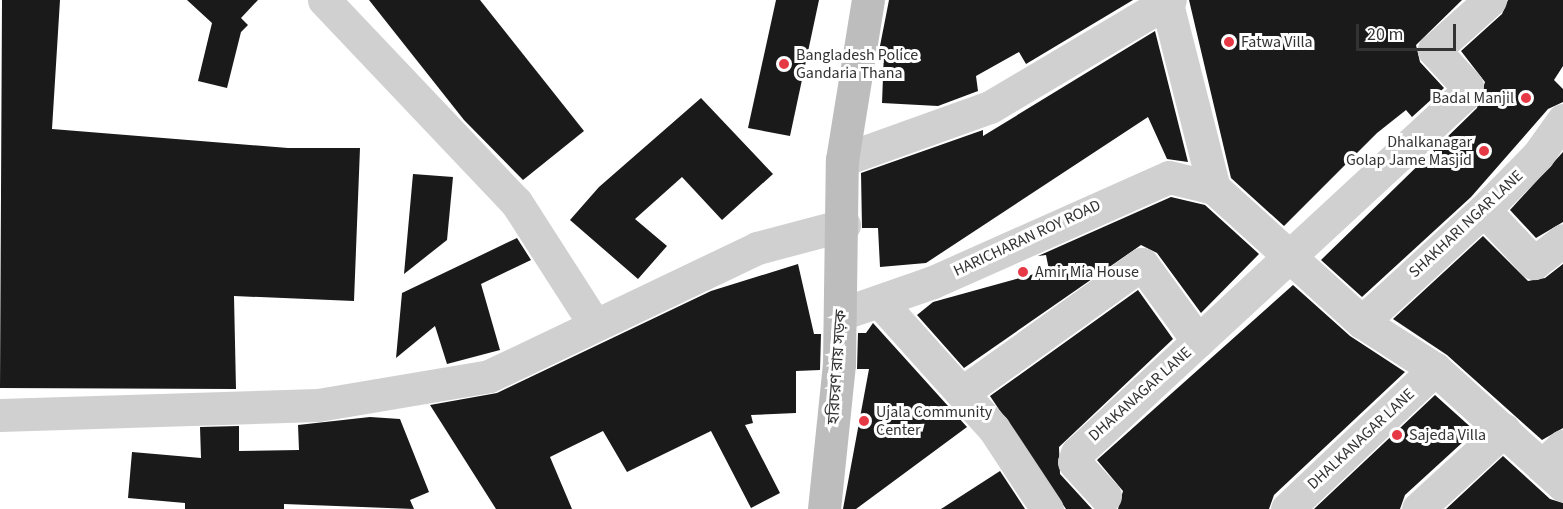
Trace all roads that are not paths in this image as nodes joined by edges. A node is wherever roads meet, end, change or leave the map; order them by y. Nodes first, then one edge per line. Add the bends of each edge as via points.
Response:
1 (324, 0) edge
2 (868, 0) edge
3 (1490, 0) edge
4 (1168, 1) edge
5 (1563, 120) edge
6 (842, 160) junction
7 (1214, 188) junction
8 (1485, 210) junction
9 (844, 225) junction
10 (1563, 240) edge
11 (1293, 255) junction
12 (881, 303) junction
13 (841, 314) junction
14 (1362, 322) junction
15 (595, 325) junction
16 (1198, 341) junction
17 (1435, 369) junction
18 (963, 392) junction
19 (0, 416) edge
20 (1504, 430) junction
21 (1556, 466) edge
22 (1105, 496) dead end
23 (824, 509) edge
24 (1047, 509) edge
25 (1287, 509) edge
26 (1419, 509) edge

1 - 15 street via 516,202
2 - 6 main road, হরিচরণ রায় সড়ক
3 - 11 street via 1434,50 1467,86 1464,95
4 - 6 street via 990,107
4 - 7 street
5 - 8 street, SHAKHARI NGAR LANE via 1538,155
6 - 9 main road, হরিচরণ রায় সড়ক
7 - 11 street
7 - 12 street, HARICHARAN ROY ROAD via 1169,177
8 - 10 street via 1534,263
8 - 14 street, SHAKHARI NGAR LANE
9 - 13 main road, হরিচরণ রায় সড়ক
9 - 15 street via 757,248
11 - 14 street
11 - 16 street
12 - 13 street, HARICHARAN ROY ROAD
12 - 18 street
13 - 23 main road, হরিচরণ রায় সড়ক
14 - 17 street
15 - 19 street via 489,376 318,405
16 - 18 street, DHAKANAGAR LANE via 1151,273 1133,265
16 - 22 street, DHAKANAGAR LANE via 1077,453 1074,462
17 - 20 street
17 - 25 street, DHALKANAGAR LANE
18 - 24 street
20 - 21 street
20 - 26 street

